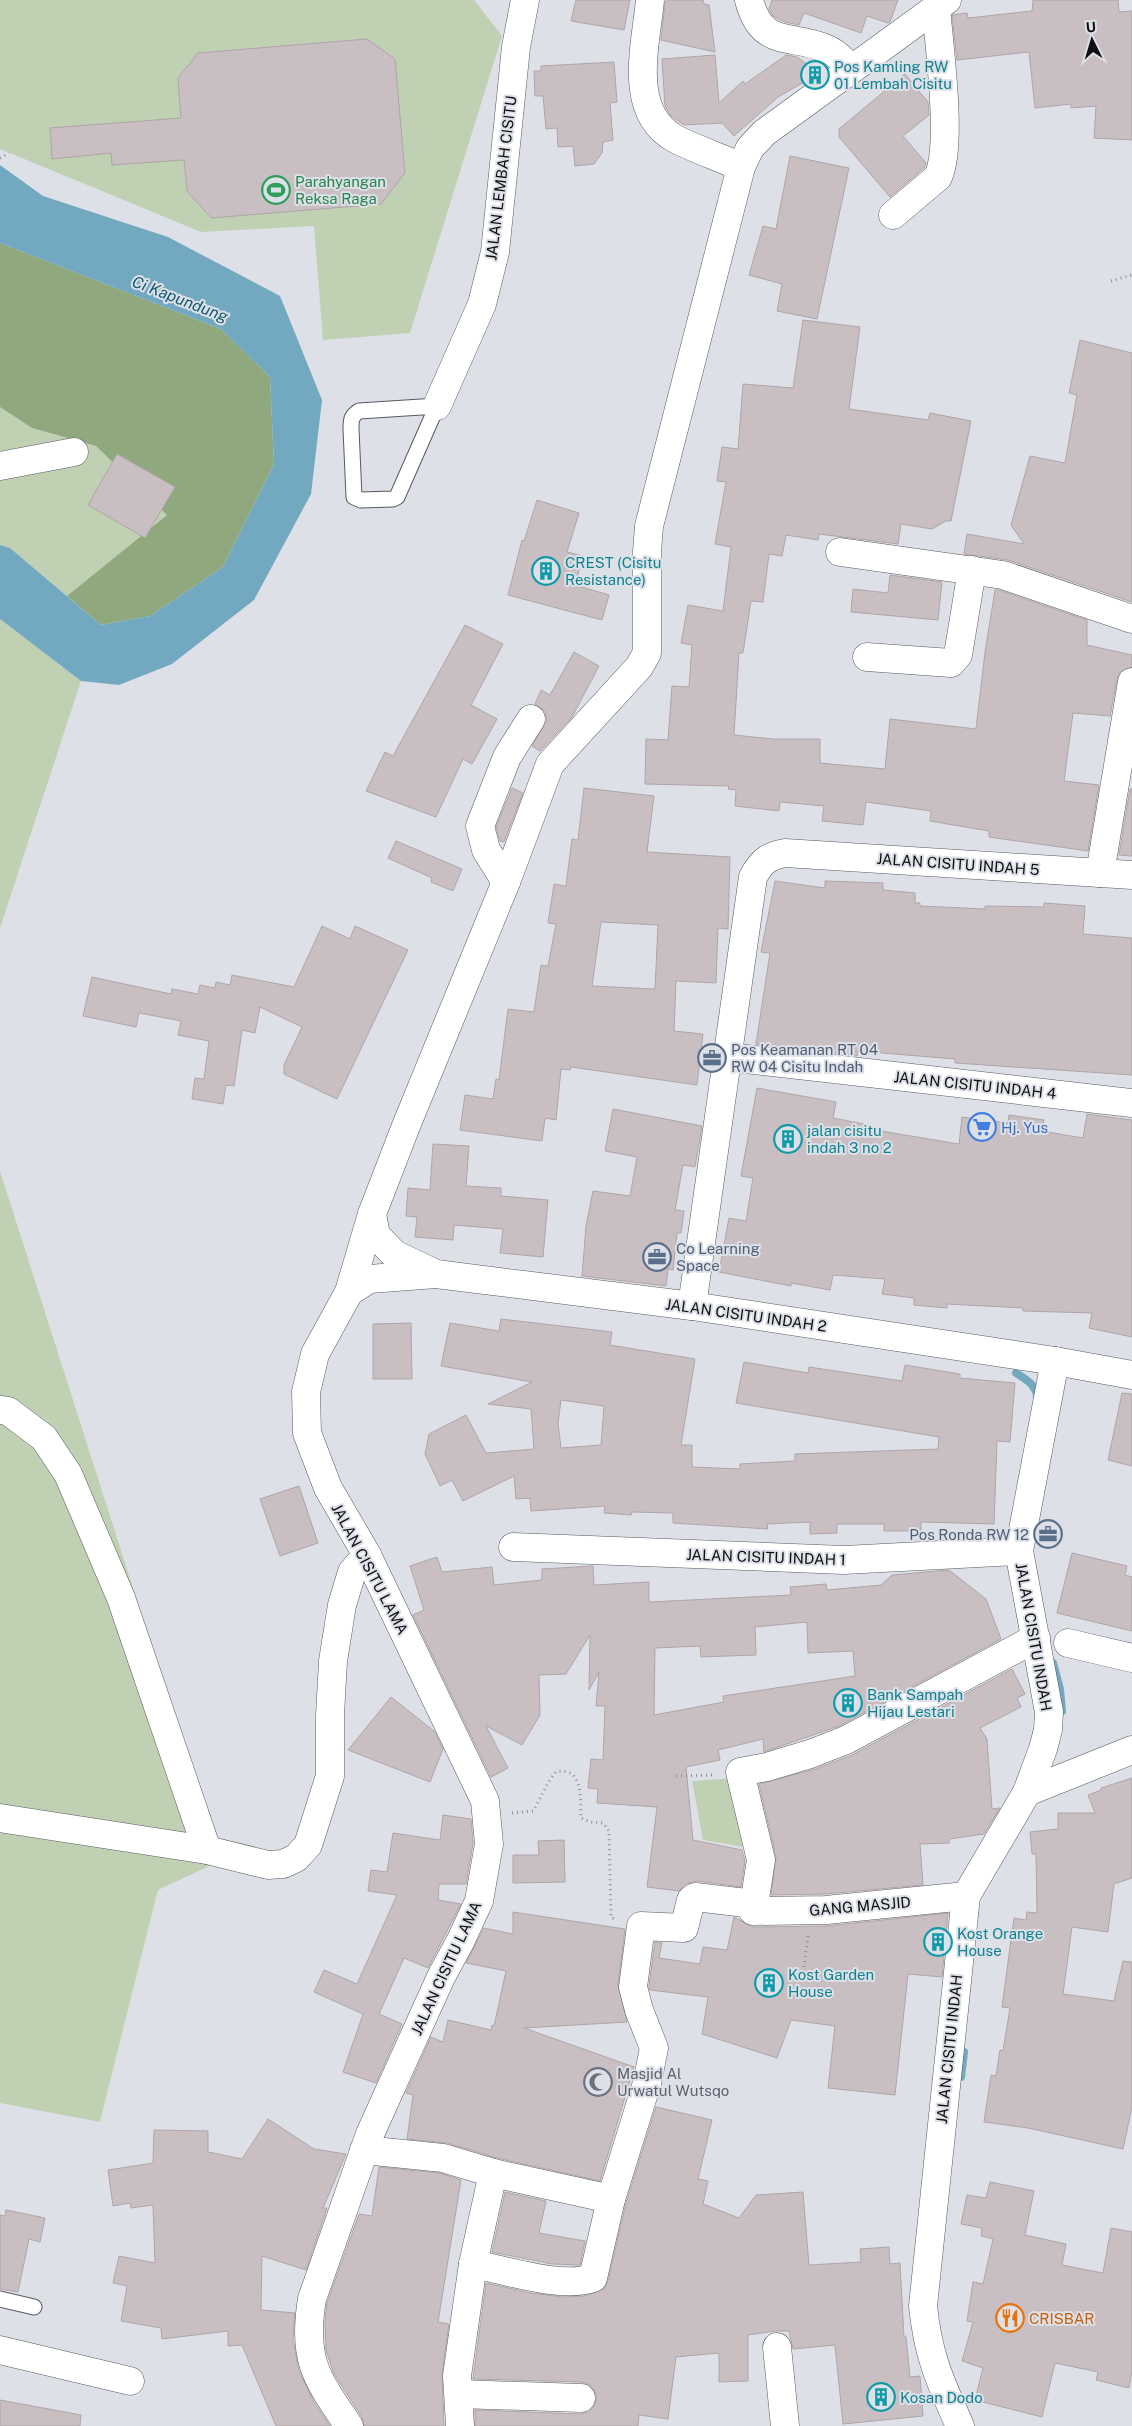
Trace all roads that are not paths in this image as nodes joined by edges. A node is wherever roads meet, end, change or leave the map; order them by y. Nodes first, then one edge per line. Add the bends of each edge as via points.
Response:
1 (525, 0) edge
2 (650, 0) edge
3 (749, 0) edge
4 (942, 3) edge
5 (851, 68) junction
6 (741, 166) junction
7 (893, 215) dead end
8 (437, 406) junction
9 (74, 452) dead end
10 (0, 466) edge
11 (840, 552) dead end
12 (972, 570) junction
13 (1132, 619) edge
14 (867, 657) dead end
15 (1132, 682) edge
16 (531, 719) dead end
17 (1100, 873) junction
18 (1132, 875) edge
19 (506, 882) junction
20 (728, 1057) junction
21 (1132, 1103) edge
22 (372, 1214) junction
23 (436, 1274) junction
24 (349, 1292) junction
25 (692, 1306) junction
26 (1055, 1361) junction
27 (1132, 1375) edge
28 (0, 1410) edge
29 (514, 1547) dead end
30 (1019, 1551) junction
31 (367, 1556) junction
32 (1036, 1638) junction
33 (1068, 1643) dead end
34 (1132, 1658) edge
35 (1132, 1750) edge
36 (1027, 1792) junction
37 (0, 1818) edge
38 (206, 1850) junction
39 (966, 1896) junction
40 (754, 1907) junction
41 (364, 2150) junction
42 (493, 2173) junction
43 (611, 2199) junction
44 (473, 2264) junction
45 (0, 2299) edge
46 (34, 2307) dead end
47 (778, 2347) dead end
48 (0, 2350) edge
49 (130, 2380) dead end
50 (459, 2394) junction
51 (581, 2398) dead end
52 (349, 2426) edge
53 (460, 2426) edge
54 (785, 2426) edge
55 (960, 2426) edge

1 - 8 street, JALAN LEMBAH CISITU via 516,47 495,252 482,304
2 - 6 street via 642,82 649,110 657,125 674,138
3 - 5 street via 762,28 782,39 829,49
4 - 5 street, JALAN CISITU LAMA
4 - 7 street via 942,168 938,177
5 - 6 street, JALAN CISITU LAMA via 764,133 750,148
6 - 19 street, JALAN CISITU LAMA via 649,526 647,653 639,667 550,764
8 - 8 lane, JALAN LEMBAH CISITU via 397,497 361,500 354,497 350,429 353,414 359,410
9 - 10 street
11 - 12 street
12 - 13 street via 1003,575
12 - 14 street via 958,655 951,663
15 - 17 street
16 - 19 street via 507,757 480,826 486,850
17 - 18 street, JALAN CISITU INDAH 5
17 - 20 street, JALAN CISITU INDAH 5 via 785,853 770,855 752,877
19 - 22 street, JALAN CISITU LAMA
20 - 21 street, JALAN CISITU INDAH 4
20 - 25 street
22 - 23 street via 376,1235 394,1254
22 - 24 street, JALAN CISITU LAMA
23 - 24 street via 369,1279
23 - 25 street, JALAN CISITU INDAH 2
24 - 31 street, JALAN CISITU LAMA via 314,1354 306,1392 307,1434 328,1488
25 - 26 street, JALAN CISITU INDAH 2
26 - 27 street, JALAN CISITU INDAH 2
26 - 30 street, JALAN CISITU INDAH
28 - 38 street via 8,1411 44,1438 68,1474 121,1598
29 - 30 street, JALAN CISITU INDAH 1 via 844,1560
30 - 32 street, JALAN CISITU INDAH
31 - 38 street via 352,1572 342,1606 333,1661 330,1776 308,1845 296,1858 268,1865
31 - 41 street, JALAN CISITU LAMA via 485,1801 490,1844 479,1901
32 - 36 street, JALAN CISITU INDAH via 1049,1712 1048,1730
32 - 40 street via 846,1740 767,1767 740,1772 760,1860
33 - 34 street
35 - 36 street
36 - 39 street, JALAN CISITU INDAH
37 - 38 street
39 - 40 street, GANG MASJID via 826,1910
39 - 55 street, JALAN CISITU INDAH via 923,2306 926,2339 934,2370
40 - 43 street, GANG MASJID via 695,1897 691,1900 684,1928 641,1926 633,1987 654,2048 647,2083
41 - 42 street via 443,2158
41 - 52 street, JALAN CISITU LAMA via 312,2299 308,2322 308,2349 317,2374
42 - 43 street
42 - 44 street
43 - 44 street via 592,2278 583,2282 551,2280
44 - 50 street via 457,2376
45 - 46 lane
47 - 54 street
48 - 49 street
50 - 51 street
50 - 53 street

